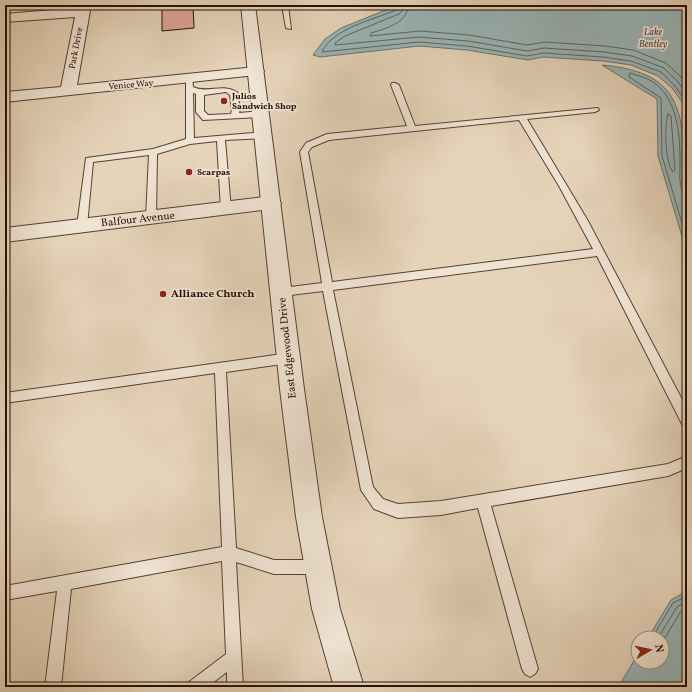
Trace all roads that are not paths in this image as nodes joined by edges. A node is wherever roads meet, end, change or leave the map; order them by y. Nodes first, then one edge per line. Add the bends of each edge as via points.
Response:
1 (248, 5) edge
2 (285, 5) edge
3 (84, 8) edge
4 (5, 18) edge
5 (289, 28) dead end
6 (257, 71) junction
7 (226, 83) junction
8 (190, 84) junction
9 (395, 85) dead end
10 (68, 91) junction
11 (200, 93) junction
12 (5, 97) edge
13 (595, 110) dead end
14 (262, 114) junction
15 (234, 116) junction
16 (522, 118) junction
17 (412, 128) junction
18 (264, 135) junction
19 (221, 138) junction
20 (190, 140) junction
21 (153, 152) junction
22 (272, 203) junction
23 (226, 210) junction
24 (151, 218) junction
25 (82, 226) junction
26 (5, 235) edge
27 (599, 252) junction
28 (328, 286) junction
29 (282, 292) junction
30 (289, 358) junction
31 (220, 368) junction
32 (5, 398) edge
33 (687, 422) edge
34 (687, 462) edge
35 (482, 501) junction
36 (229, 553) junction
37 (319, 567) junction
38 (65, 583) junction
39 (5, 593) edge
40 (234, 657) junction
41 (530, 669) dead end
42 (53, 687) edge
43 (194, 687) edge
44 (235, 687) edge
45 (349, 687) edge

1 - 6 street, East Edgewood Drive
2 - 5 lane
3 - 4 street
3 - 10 street, Park Drive
6 - 7 street, Venice Way
6 - 14 street, East Edgewood Drive
7 - 8 street, Venice Way
7 - 11 lane
7 - 15 lane via 234,94
8 - 10 street, Venice Way
8 - 11 lane
8 - 20 lane
9 - 17 lane
10 - 12 street, Venice Way
11 - 15 lane via 200,112 206,118
13 - 16 lane
14 - 15 lane
14 - 18 street, East Edgewood Drive
16 - 17 lane
16 - 27 lane
17 - 28 lane via 327,137 310,145 304,152 316,232
18 - 19 lane
18 - 22 street, East Edgewood Drive
19 - 20 lane
19 - 23 lane
20 - 21 lane
21 - 24 lane
21 - 25 lane via 89,160
22 - 23 street, Balfour Avenue
22 - 29 street, East Edgewood Drive
23 - 24 street, Balfour Avenue
24 - 25 street, Balfour Avenue
25 - 26 street, Balfour Avenue
27 - 28 lane
27 - 33 lane
28 - 29 lane
28 - 35 lane via 368,490 379,504 398,512
29 - 30 street, East Edgewood Drive
30 - 31 lane
30 - 37 street, East Edgewood Drive
31 - 32 lane
31 - 36 lane
34 - 35 lane via 668,470
35 - 41 lane
36 - 37 lane via 274,567
36 - 38 lane
36 - 40 lane
37 - 45 street, East Edgewood Drive via 326,609
38 - 39 lane
38 - 42 lane
40 - 43 lane
40 - 44 lane

